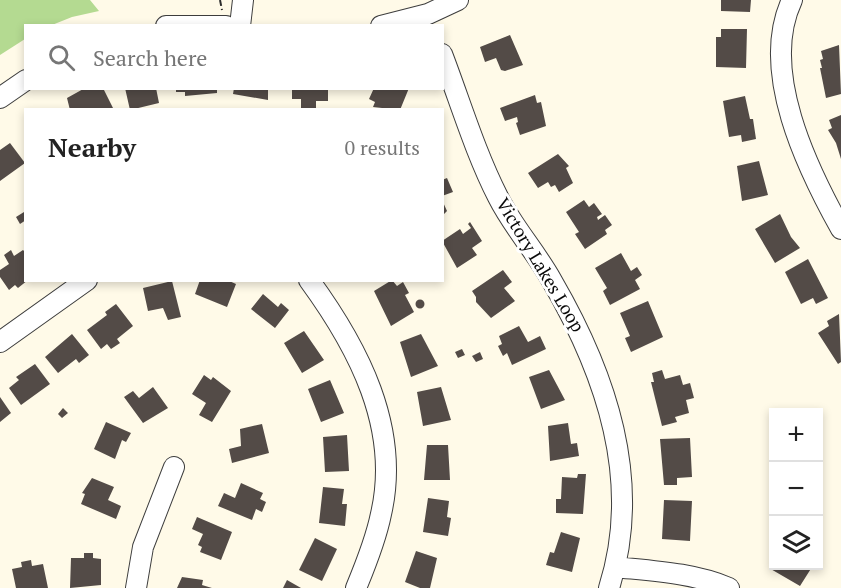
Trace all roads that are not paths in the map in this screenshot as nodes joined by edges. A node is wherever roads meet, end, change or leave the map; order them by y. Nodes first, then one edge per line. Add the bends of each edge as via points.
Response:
1 (243, 0) edge
2 (458, 0) edge
3 (792, 0) edge
4 (428, 13) edge
5 (240, 24) edge
6 (388, 24) edge
7 (444, 59) edge
8 (24, 81) edge
9 (0, 98) edge
10 (841, 229) edge
11 (84, 282) edge
12 (310, 282) edge
13 (0, 342) edge
14 (174, 467) dead end
15 (615, 567) junction
16 (136, 588) edge
17 (356, 588) edge
18 (609, 588) edge
19 (729, 588) edge

1 - 5 street
2 - 4 street
3 - 10 street via 782,38 783,83 799,145
4 - 6 street
7 - 15 street, Victory Lakes Loop via 499,199 584,338 604,389 618,447 622,497
8 - 9 street
11 - 13 street
12 - 17 street via 354,348 371,384 382,432 386,468 382,513
14 - 16 street via 143,547
15 - 18 street, Victory Lakes Loop
15 - 19 street via 669,573

